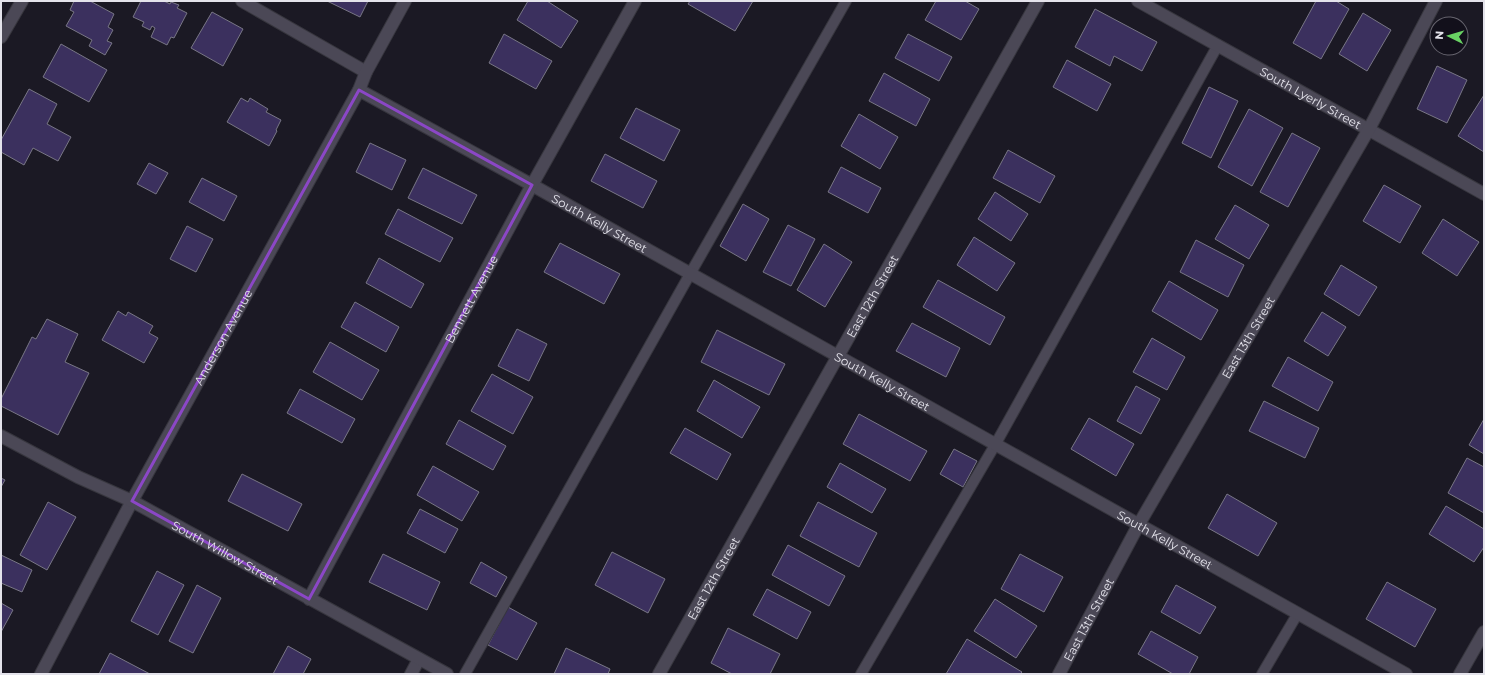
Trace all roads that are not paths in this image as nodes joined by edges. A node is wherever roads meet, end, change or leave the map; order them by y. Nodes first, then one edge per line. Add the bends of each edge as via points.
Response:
1 (22, 1) edge
2 (242, 1) edge
3 (405, 1) edge
4 (635, 1) edge
5 (846, 1) edge
6 (1038, 1) edge
7 (1138, 1) edge
8 (1436, 1) edge
9 (1, 37) edge
10 (1218, 45) junction
11 (366, 72) junction
12 (359, 90) junction
13 (1369, 129) junction
14 (532, 185) junction
15 (1484, 194) edge
16 (690, 274) junction
17 (837, 357) junction
18 (1, 436) edge
19 (995, 445) junction
20 (132, 501) junction
21 (1139, 524) junction
22 (309, 599) junction
23 (1298, 613) junction
24 (1484, 632) edge
25 (420, 659) junction
26 (41, 674) edge
27 (411, 674) edge
28 (447, 674) edge
29 (465, 674) edge
30 (659, 674) edge
31 (861, 674) edge
32 (1059, 674) edge
33 (1262, 674) edge
34 (1406, 674) edge
35 (1460, 674) edge

1 - 9 street
2 - 11 street
3 - 11 street, Anderson Avenue
4 - 14 street, Bennett Avenue
5 - 16 lane
6 - 17 street, East 12th Street
7 - 10 street, South Lyerly Street
8 - 13 street, East 13th Street
10 - 13 street, South Lyerly Street
10 - 19 lane
11 - 12 street, Anderson Avenue
12 - 14 street, South Kelly Street
12 - 20 street, Anderson Avenue
13 - 15 street, South Lyerly Street
13 - 21 street, East 13th Street
14 - 16 street, South Kelly Street
14 - 22 street, Bennett Avenue
16 - 17 street, South Kelly Street
16 - 29 lane
17 - 19 street, South Kelly Street
17 - 30 street, East 12th Street
18 - 20 street, South Willow Street via 78,477
19 - 21 street, South Kelly Street
19 - 31 lane
20 - 22 street, South Willow Street
20 - 26 street, Anderson Avenue
21 - 23 street, South Kelly Street
21 - 32 street, East 13th Street
22 - 25 street, South Willow Street
23 - 33 lane
23 - 34 street, South Kelly Street
24 - 35 street
25 - 27 street
25 - 28 street, South Willow Street

